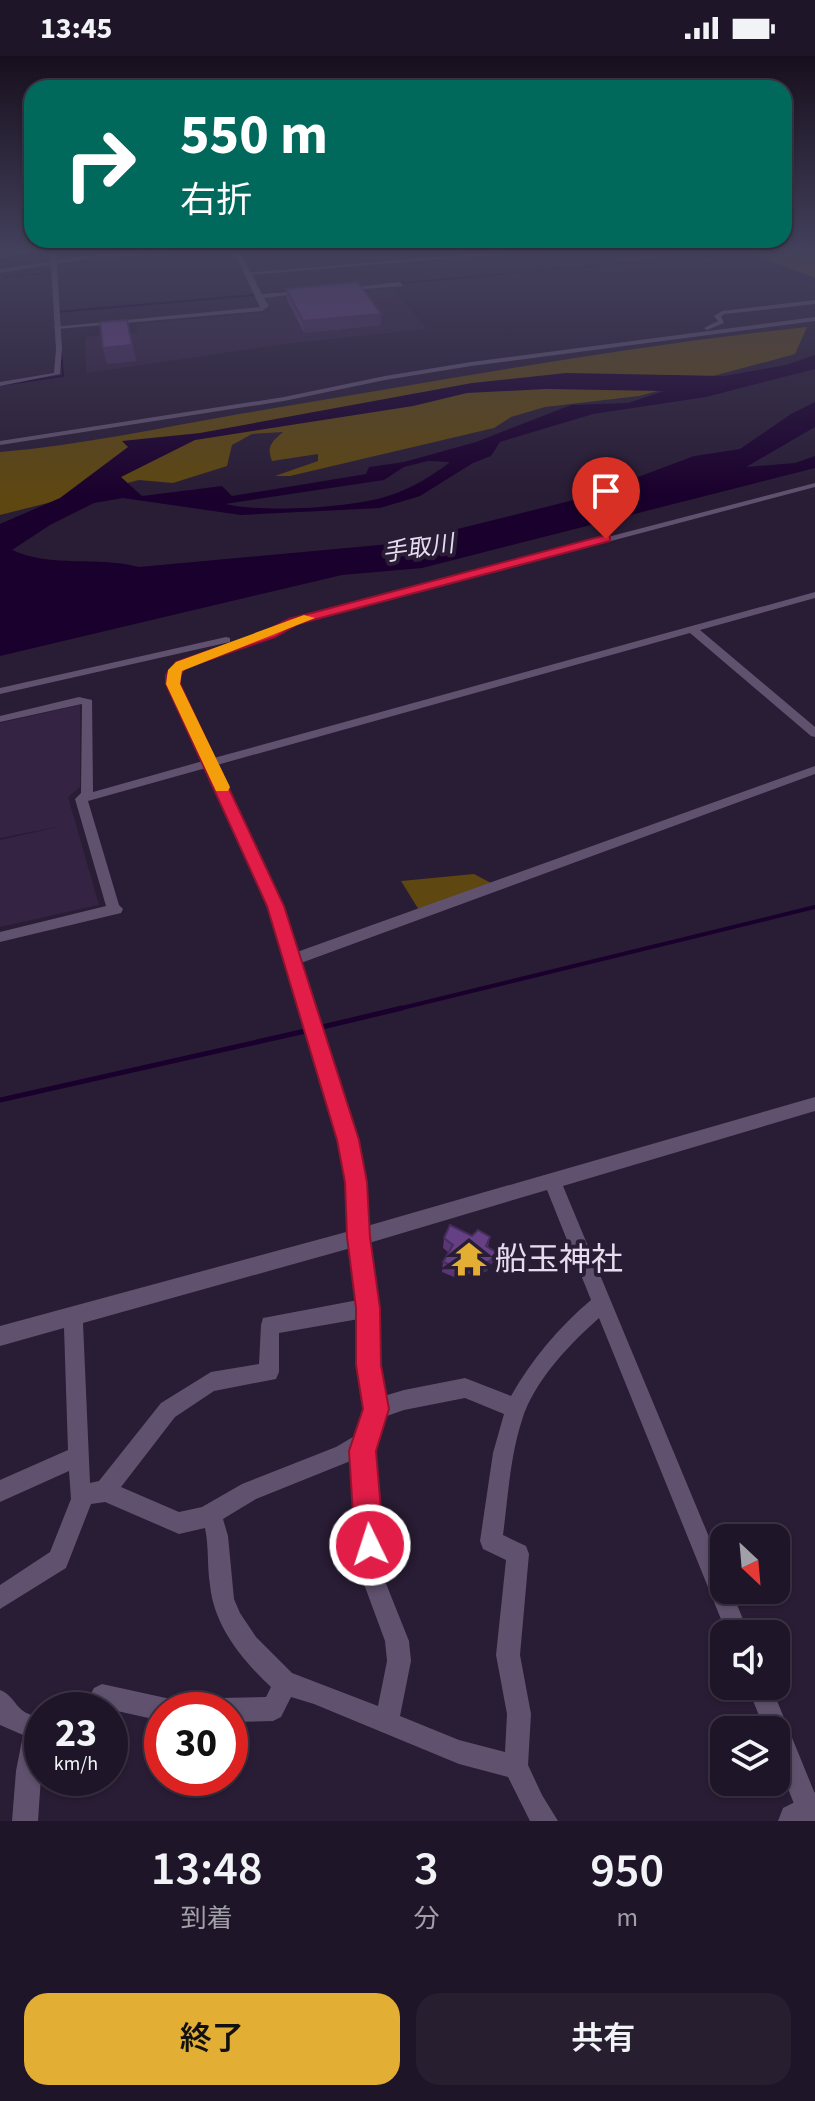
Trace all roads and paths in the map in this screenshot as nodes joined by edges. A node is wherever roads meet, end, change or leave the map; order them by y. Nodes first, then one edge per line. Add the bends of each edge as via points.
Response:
1 (57, 332) edge
2 (688, 332) edge
3 (711, 332) edge
4 (652, 340) junction
5 (0, 384) edge
6 (0, 443) edge
7 (815, 485) edge
8 (815, 595) edge
9 (294, 622) junction
10 (692, 629) junction
11 (0, 691) edge
12 (0, 719) edge
13 (815, 733) edge
14 (211, 763) junction
15 (815, 770) edge
16 (81, 799) junction
17 (0, 937) edge
18 (292, 960) junction
19 (815, 1104) edge
20 (552, 1181) junction
21 (359, 1237) junction
22 (603, 1302) junction
23 (368, 1308) junction
24 (73, 1316) junction
25 (0, 1336) edge
26 (515, 1408) junction
27 (376, 1409) junction
28 (364, 1442) junction
29 (78, 1456) junction
30 (0, 1491) edge
31 (95, 1493) junction
32 (211, 1514) junction
33 (0, 1598) edge
34 (732, 1620) edge
35 (285, 1683) junction
36 (764, 1700) edge
37 (0, 1702) edge
38 (248, 1709) edge
39 (387, 1720) junction
40 (24, 1723) edge
41 (516, 1766) junction
42 (26, 1796) edge
43 (807, 1815) edge
44 (25, 1821) edge
45 (545, 1821) edge

1 - 5 street via 57,374
2 - 4 street
3 - 4 street
4 - 6 street via 385,378
7 - 9 street
8 - 10 street
9 - 11 street
9 - 14 street via 175,670 173,684
10 - 13 street
10 - 14 street
12 - 16 street via 88,702 87,794
14 - 16 street
14 - 18 street via 262,873
15 - 18 street
16 - 17 street via 115,910
18 - 21 street via 348,1140
19 - 20 street
20 - 21 street
20 - 22 street
21 - 23 street
21 - 24 street
22 - 26 street via 568,1332
22 - 34 street
23 - 27 street
23 - 31 street via 270,1325 269,1372 211,1382 168,1410
24 - 25 street
24 - 29 street
26 - 27 street via 465,1388
26 - 41 street via 491,1541 518,1554 508,1655 519,1714
27 - 28 street
28 - 32 street via 249,1491
28 - 39 street via 372,1576 397,1641 399,1661
29 - 30 street
29 - 31 street via 80,1495
31 - 32 street via 179,1523
31 - 33 street via 58,1560
32 - 35 street via 220,1536 223,1602 265,1668
35 - 38 street via 273,1709
35 - 39 street
36 - 43 street
37 - 40 street via 9,1717
39 - 41 street via 495,1763
41 - 45 street
42 - 44 street

